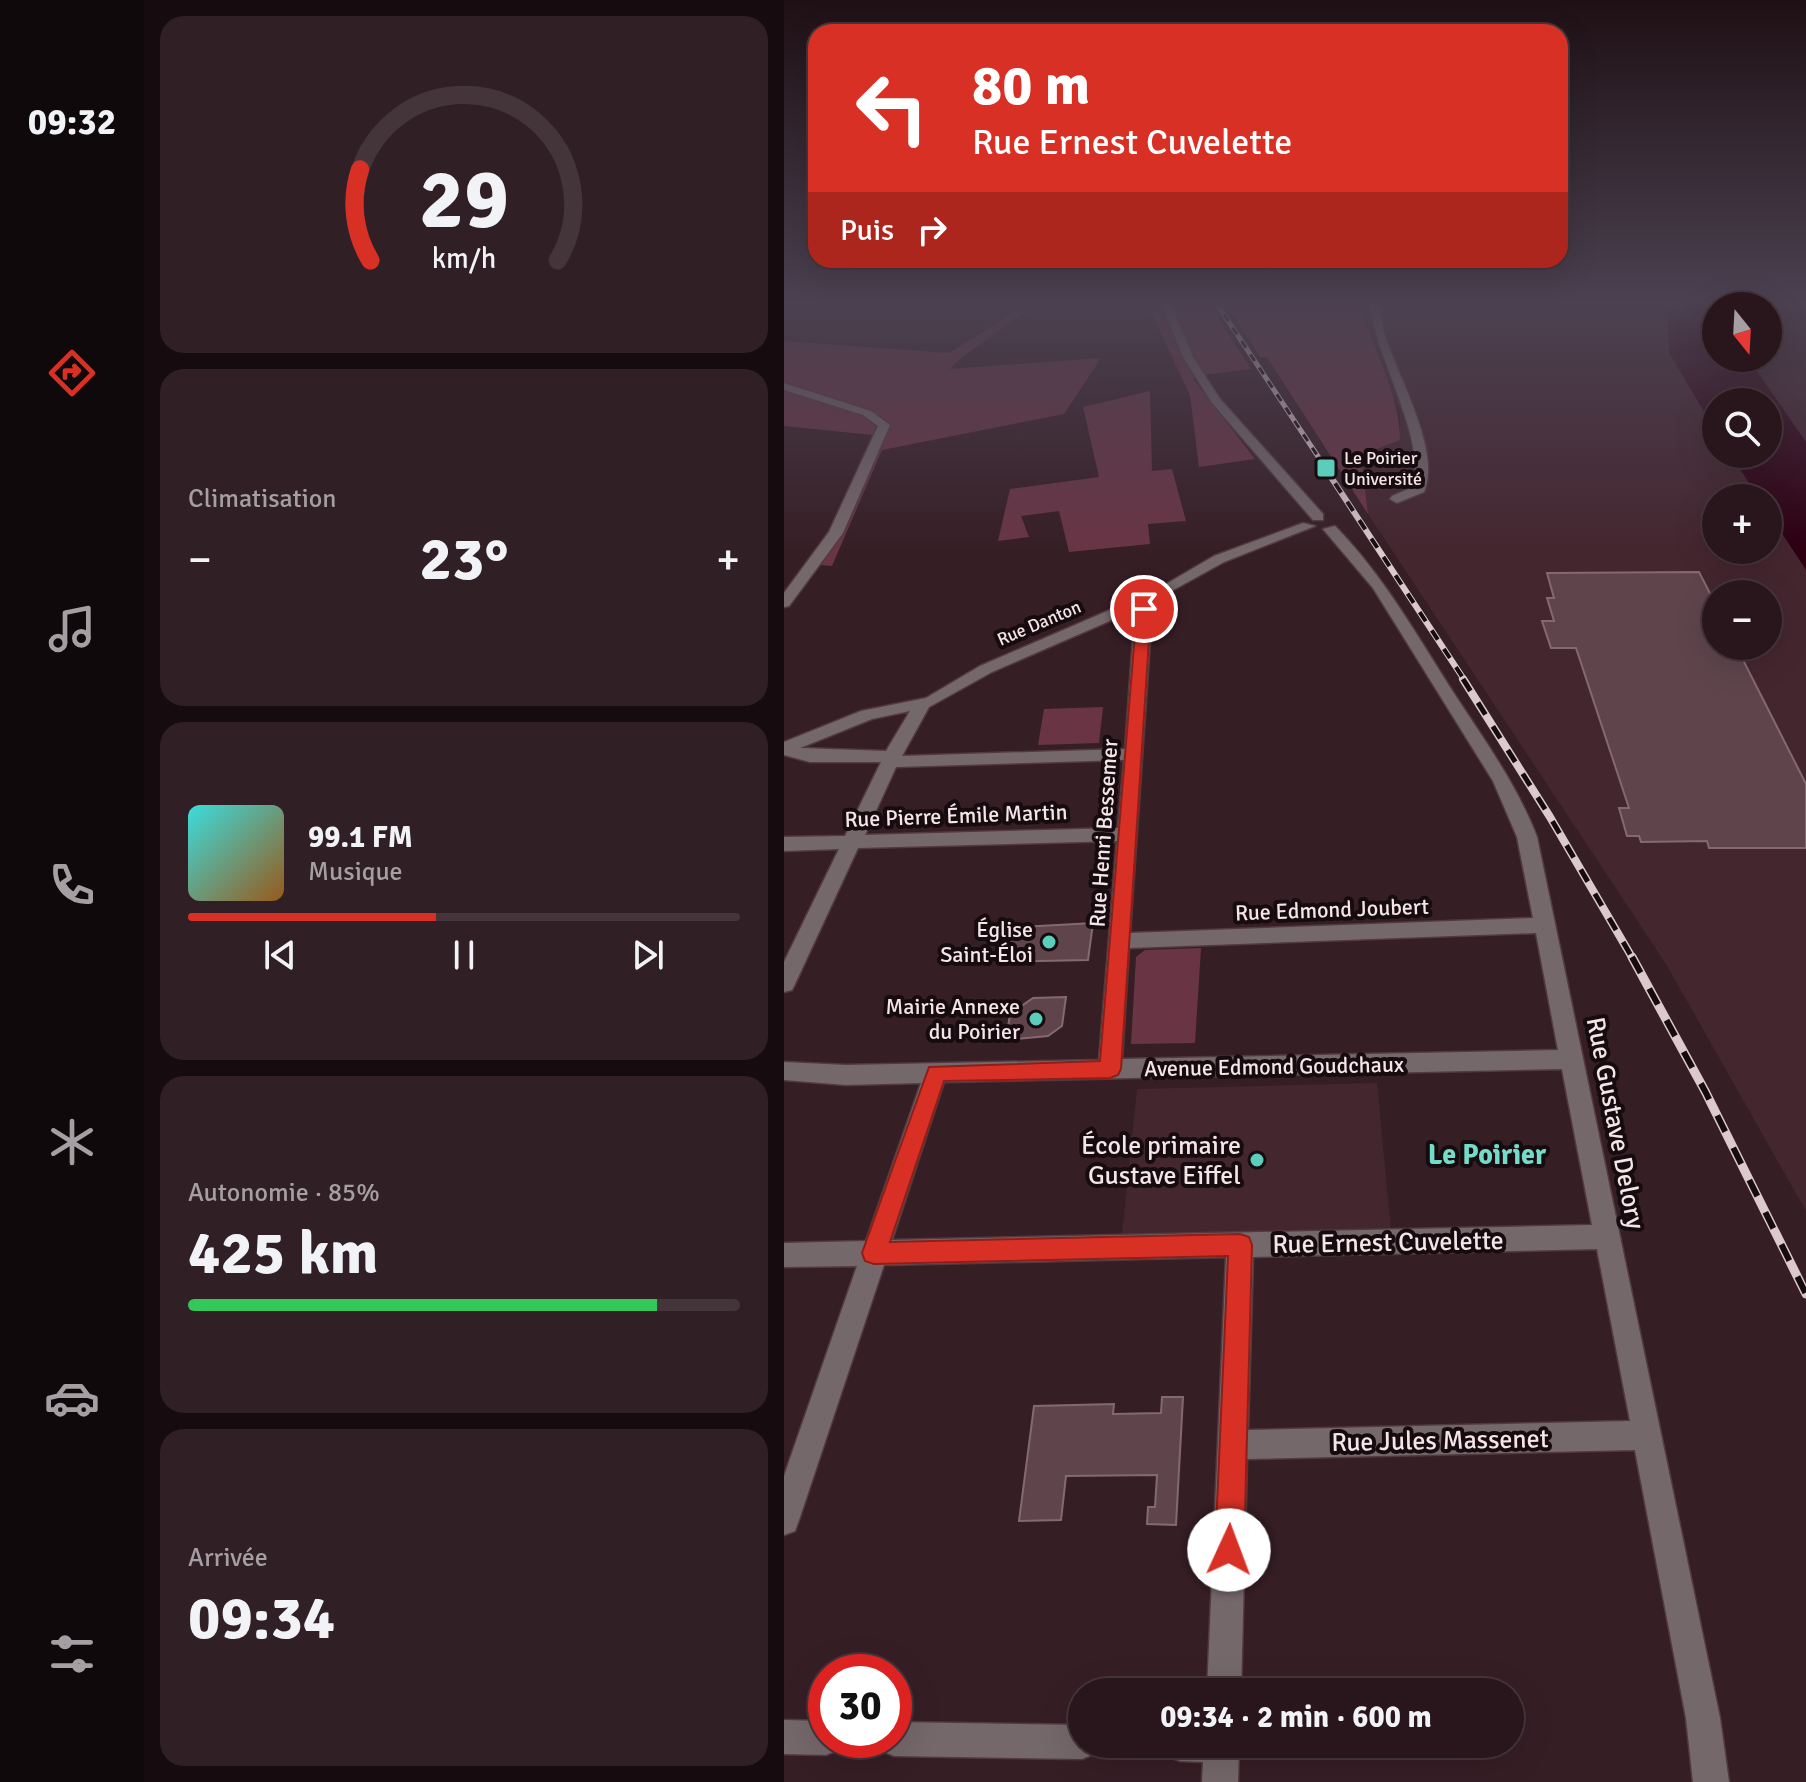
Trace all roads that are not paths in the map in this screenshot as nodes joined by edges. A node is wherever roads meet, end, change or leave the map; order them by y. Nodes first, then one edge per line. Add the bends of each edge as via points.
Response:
1 (1205, 384) edge
2 (1398, 384) edge
3 (784, 386) edge
4 (1397, 499) dead end
5 (1319, 524) junction
6 (1139, 602) junction
7 (784, 603) edge
8 (923, 704) junction
9 (784, 749) edge
10 (1133, 754) junction
11 (892, 760) junction
12 (1129, 834) junction
13 (853, 842) junction
14 (784, 844) edge
15 (1546, 925) junction
16 (1120, 941) junction
17 (784, 984) edge
18 (1572, 1059) junction
19 (1110, 1069) junction
20 (784, 1071) edge
21 (936, 1073) junction
22 (1607, 1237) junction
23 (1240, 1245) junction
24 (874, 1253) junction
25 (784, 1255) edge
26 (1647, 1435) junction
27 (1234, 1445) junction
28 (784, 1520) edge
29 (1225, 1678) edge
30 (784, 1737) edge
31 (808, 1738) edge
32 (912, 1739) edge
33 (1068, 1742) edge
34 (1221, 1758) edge
35 (1220, 1782) edge
36 (1711, 1782) edge

1 - 5 street, Rue Gustave Delory
2 - 4 street via 1423,479 1419,489
3 - 7 street via 867,413 884,425 836,533
5 - 6 street, Rue Danton via 1219,559
5 - 15 street, Rue Gustave Delory via 1381,589 1515,804
6 - 8 street, Rue Danton via 999,662
6 - 10 street, Rue Henri Bessemer via 1144,612
8 - 9 street, Rue Danton via 867,715
8 - 11 street
9 - 11 street via 810,756
10 - 11 street
10 - 12 street, Rue Henri Bessemer
11 - 13 street
12 - 13 street, Rue Pierre Émile Martin
12 - 16 street, Rue Henri Bessemer
13 - 14 street, Rue Pierre Émile Martin
13 - 17 street
15 - 16 street, Rue Edmond Joubert
15 - 18 street, Rue Gustave Delory
16 - 19 street, Rue Henri Bessemer
18 - 19 street, Avenue Edmond Goudchaux
18 - 22 street, Rue Gustave Delory
19 - 21 street, Avenue Edmond Goudchaux
20 - 21 street, Avenue Edmond Goudchaux
21 - 24 street
22 - 23 street, Rue Ernest Cuvelette
22 - 26 street, Rue Gustave Delory
23 - 24 street, Rue Ernest Cuvelette
23 - 27 street
24 - 25 street, Rue Ernest Cuvelette
24 - 28 street
26 - 27 street, Rue Jules Massenet
26 - 36 street, Rue Gustave Delory
27 - 29 street
30 - 31 street
32 - 33 street
34 - 35 street

